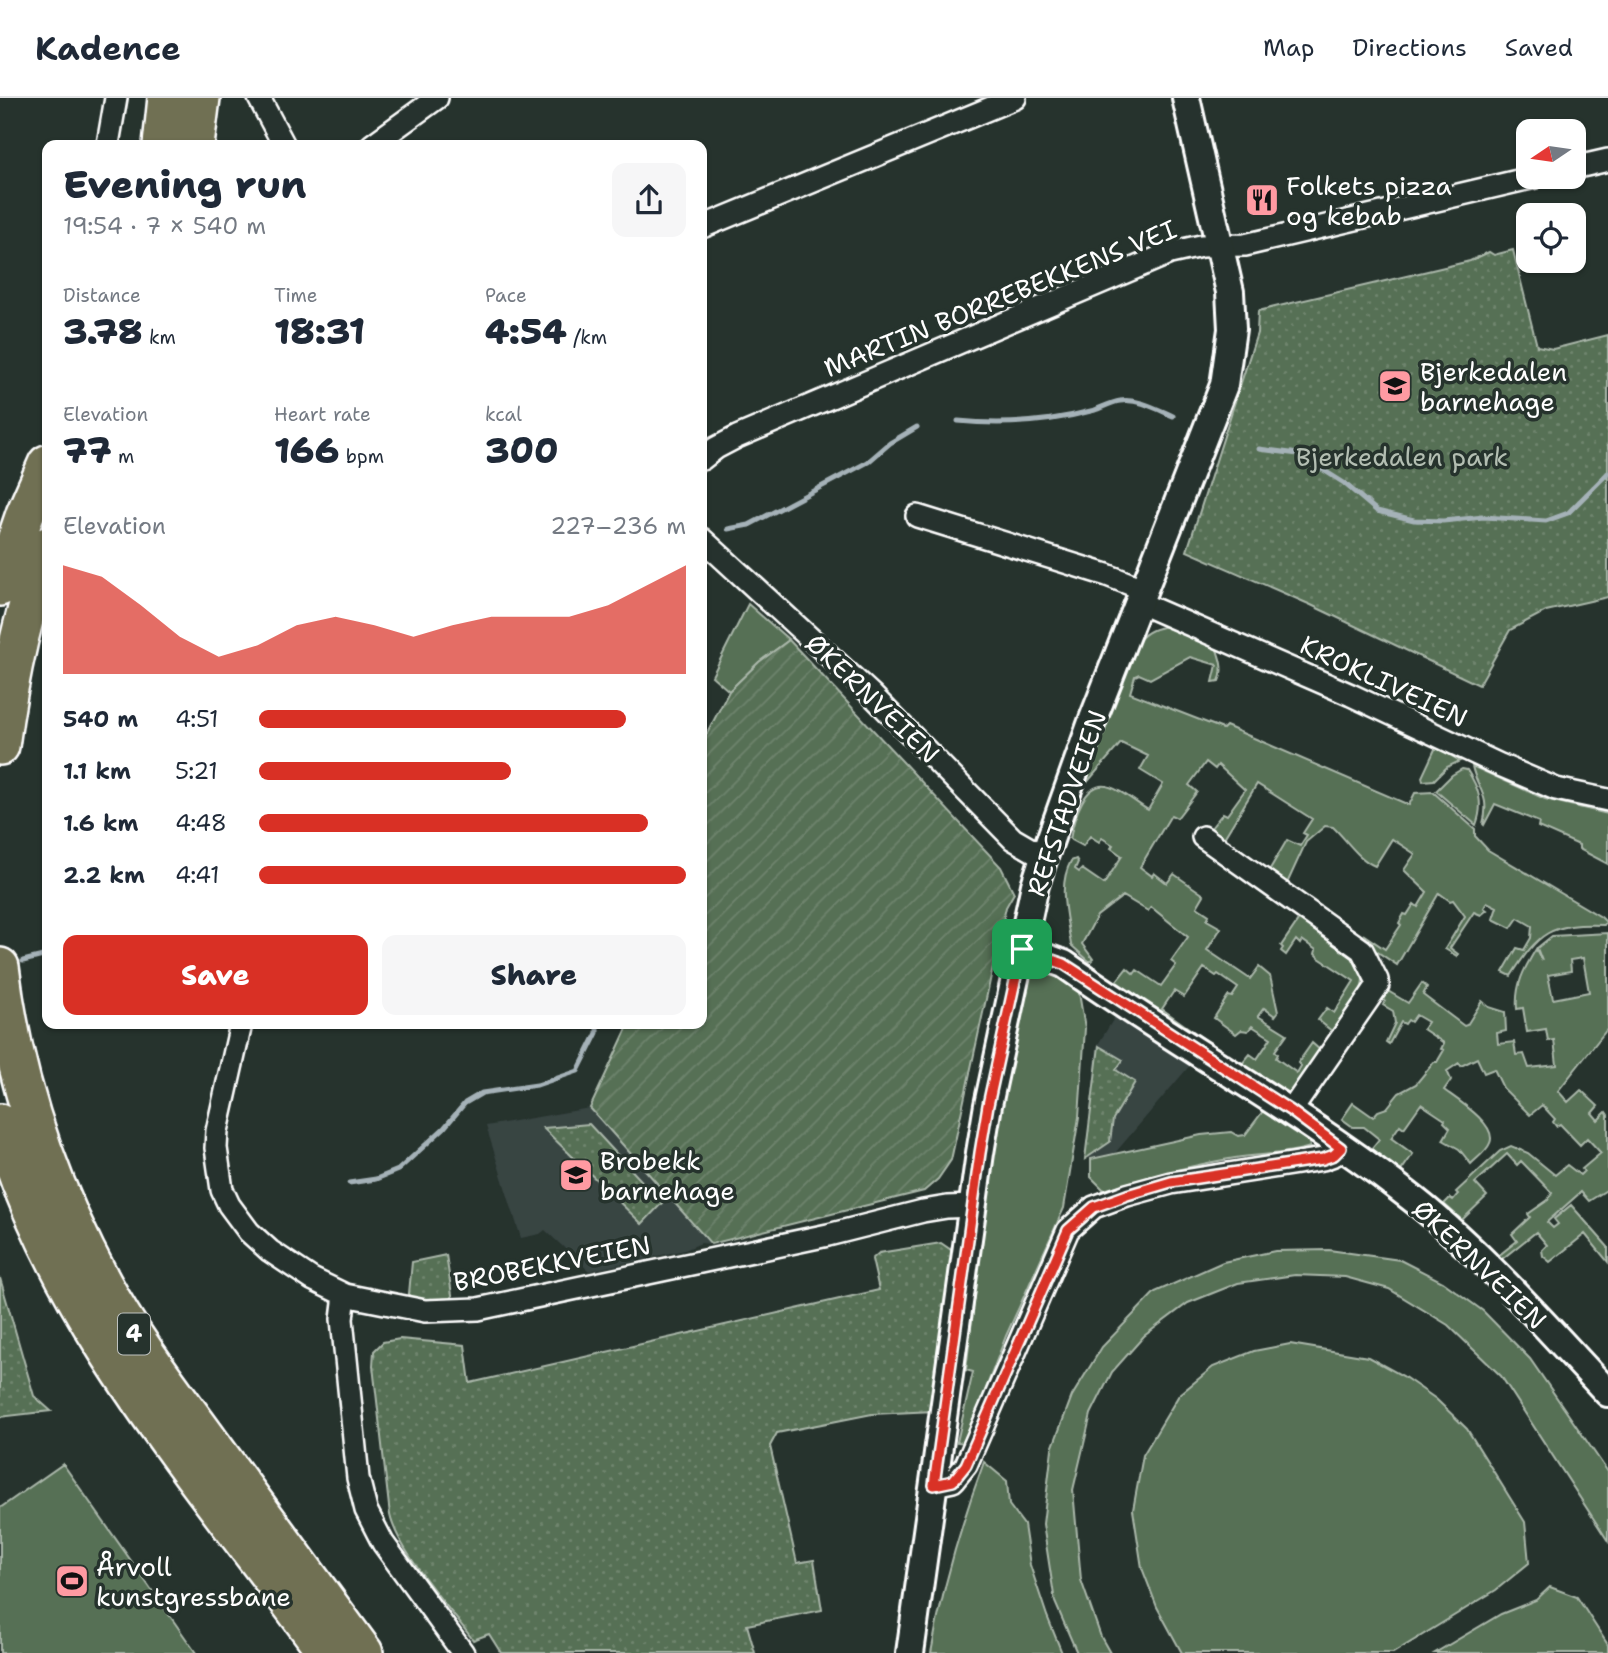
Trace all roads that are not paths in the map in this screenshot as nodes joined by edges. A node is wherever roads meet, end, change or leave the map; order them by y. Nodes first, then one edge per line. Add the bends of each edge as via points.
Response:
1 (116, 98) edge
2 (167, 98) edge
3 (201, 98) edge
4 (259, 98) edge
5 (437, 98) edge
6 (1015, 98) edge
7 (1186, 98) edge
8 (109, 140) edge
9 (163, 140) edge
10 (196, 140) edge
11 (282, 140) edge
12 (379, 140) edge
13 (1608, 160) edge
14 (1586, 165) edge
15 (1516, 182) edge
16 (707, 225) edge
17 (1221, 246) junction
18 (707, 455) edge
19 (42, 475) edge
20 (917, 516) dead end
21 (707, 544) edge
22 (42, 560) edge
23 (0, 587) edge
24 (1143, 597) junction
25 (0, 746) edge
26 (1608, 800) edge
27 (1203, 837) dead end
28 (1044, 857) junction
29 (1022, 949) junction
30 (0, 967) edge
31 (240, 1029) edge
32 (1291, 1111) junction
33 (0, 1122) edge
34 (1341, 1148) junction
35 (973, 1206) junction
36 (345, 1295) junction
37 (1608, 1393) edge
38 (934, 1485) junction
39 (327, 1653) edge
40 (364, 1653) edge
41 (463, 1653) edge
42 (910, 1653) edge

1 - 8 street
2 - 9 highway
3 - 10 highway
4 - 11 street
5 - 12 street
6 - 16 street
7 - 17 street, REFSTADVEIEN
13 - 14 street
15 - 17 street, MARTIN BORREBEKKENS VEI via 1247,245
17 - 18 street, MARTIN BORREBEKKENS VEI via 1170,253 737,437
17 - 24 street, REFSTADVEIEN via 1232,310 1224,386
19 - 23 highway
20 - 24 street, KROKLIVEIEN via 1107,575
21 - 28 street, ØKERNVEIEN via 872,695 1013,839
22 - 25 highway via 16,649
24 - 26 street, KROKLIVEIEN via 1511,770 1556,789
24 - 28 street, REFSTADVEIEN
27 - 32 street via 1362,950 1377,980 1378,985
28 - 29 street, REFSTADVEIEN
29 - 32 street, ØKERNVEIEN via 1064,964
29 - 35 street, REFSTADVEIEN via 988,1105
30 - 40 highway, 4 via 14,1047 40,1143 103,1285 164,1380
31 - 36 street, BROBEKKVEIEN via 217,1131 222,1190 238,1219 263,1246
32 - 34 street, ØKERNVEIEN
33 - 39 highway, 4 via 32,1213 106,1349
34 - 37 street, ØKERNVEIEN via 1451,1230
34 - 38 street via 1323,1159 1171,1182 1094,1207 1068,1230 966,1465 953,1481
35 - 36 street, BROBEKKVEIEN via 923,1211 828,1236 478,1309 425,1311
35 - 38 street, REFSTADVEIEN
36 - 41 street via 342,1307 358,1478 366,1510 383,1543
38 - 42 street, REFSTADVEIEN

